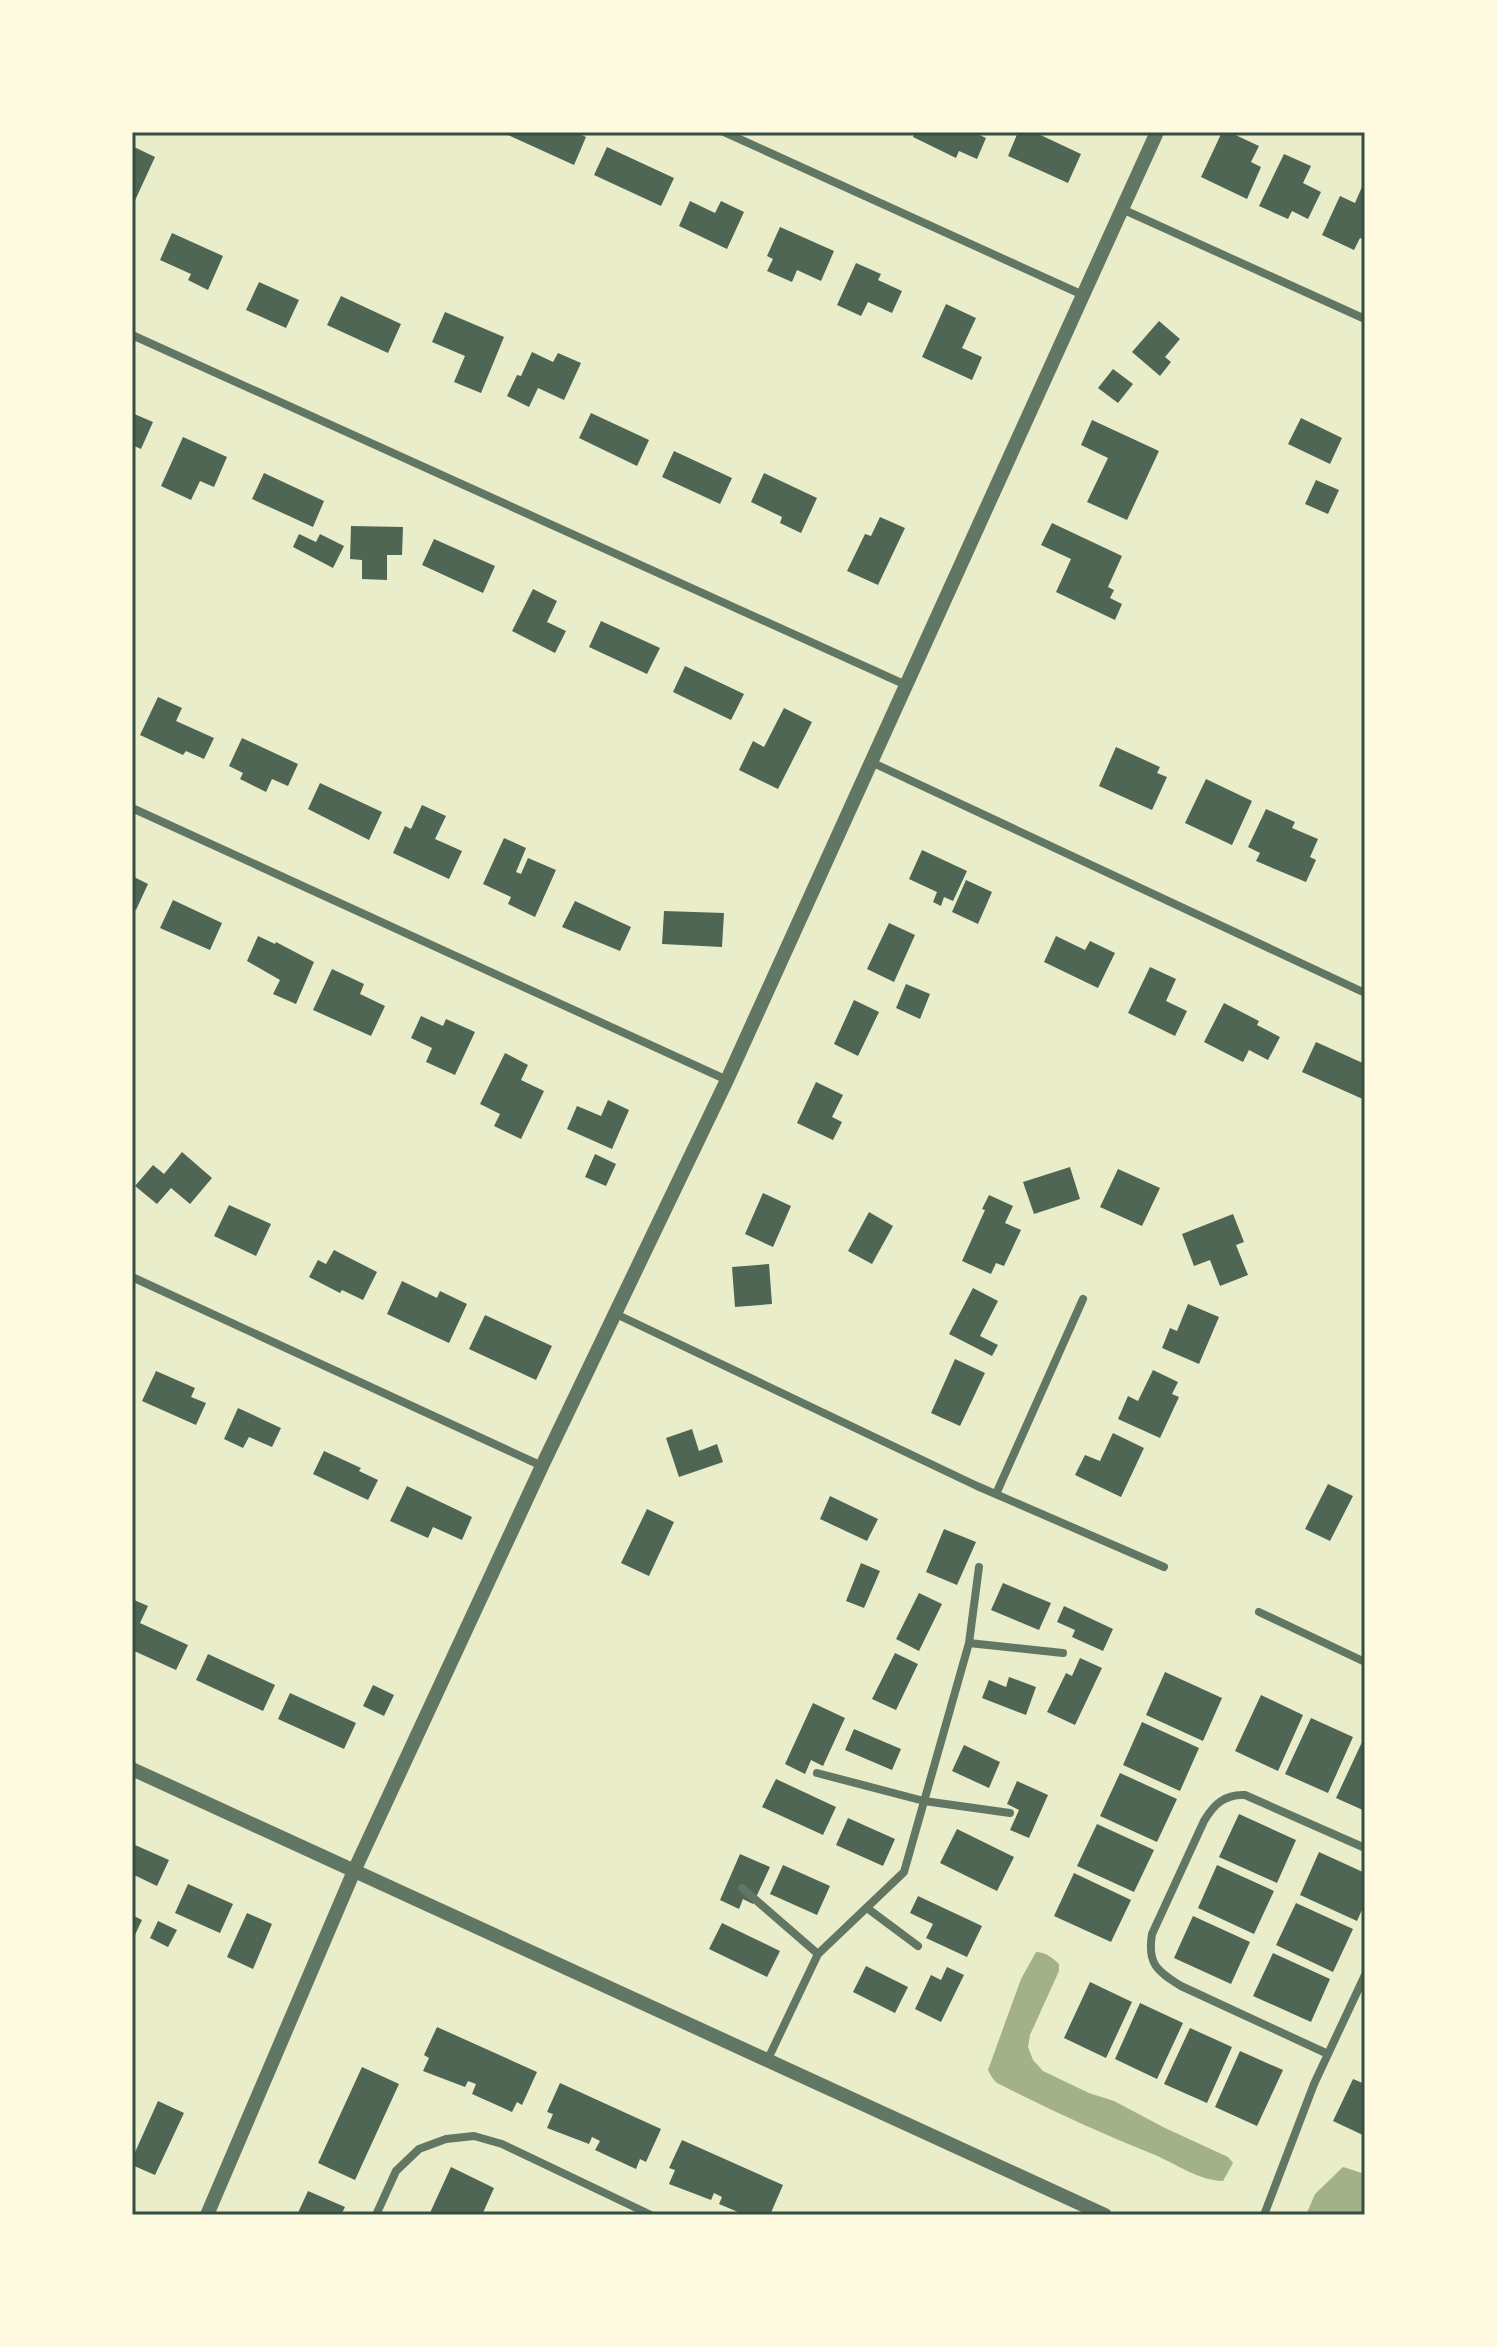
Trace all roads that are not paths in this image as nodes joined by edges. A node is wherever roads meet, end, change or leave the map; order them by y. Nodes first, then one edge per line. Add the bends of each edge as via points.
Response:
1 (724, 132) edge
2 (1157, 132) edge
3 (1122, 209) junction
4 (1083, 295) junction
5 (1365, 319) edge
6 (132, 335) edge
7 (906, 685) junction
8 (871, 762) junction
9 (132, 808) edge
10 (1365, 993) edge
11 (727, 1080) junction
12 (132, 1277) edge
13 (1083, 1299) dead end
14 (616, 1314) junction
15 (542, 1466) junction
16 (996, 1494) junction
17 (979, 1567) dead end
18 (1164, 1567) dead end
19 (1259, 1612) dead end
20 (969, 1643) junction
21 (1063, 1653) dead end
22 (1365, 1662) edge
23 (132, 1769) edge
24 (817, 1773) dead end
25 (924, 1801) junction
26 (1010, 1813) dead end
27 (1365, 1848) edge
28 (354, 1871) junction
29 (742, 1888) dead end
30 (867, 1908) junction
31 (918, 1946) dead end
32 (818, 1954) junction
33 (1365, 1975) edge
34 (1328, 2054) junction
35 (767, 2061) junction
36 (207, 2215) edge
37 (376, 2215) edge
38 (651, 2215) edge
39 (1105, 2215) edge
40 (1264, 2215) edge

1 - 4 street
2 - 3 street
3 - 4 street
3 - 5 street
4 - 7 street
6 - 7 street
7 - 8 street
8 - 10 street
8 - 11 street
9 - 11 street
11 - 14 street
12 - 15 street
13 - 16 street
14 - 15 street
14 - 16 street
15 - 28 street
16 - 18 street
17 - 20 street
19 - 22 street
20 - 21 street
20 - 25 street
23 - 28 street
24 - 25 street
25 - 26 street
25 - 30 street via 904,1872
27 - 34 street via 1245,1795 1223,1799 1204,1821 1152,1934 1153,1963 1163,1974
28 - 35 street
28 - 36 street
29 - 32 street
30 - 31 street
30 - 32 street
32 - 35 street
33 - 34 street
34 - 40 street
35 - 39 street
37 - 38 street via 396,2171 419,2149 474,2136 502,2144

